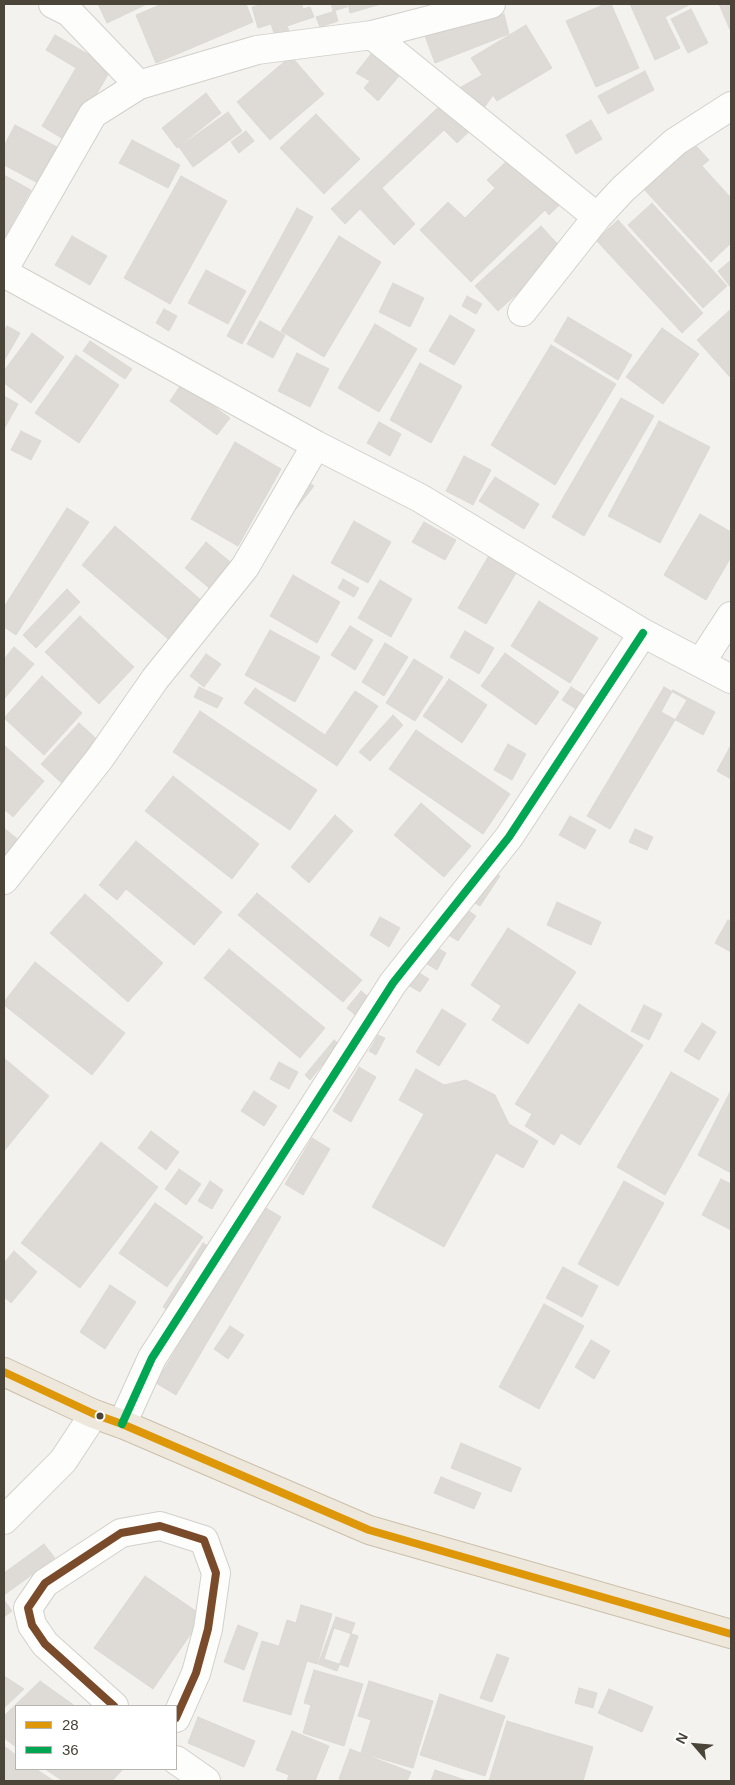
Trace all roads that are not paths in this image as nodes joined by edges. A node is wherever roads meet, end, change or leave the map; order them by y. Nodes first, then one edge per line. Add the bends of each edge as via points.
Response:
1 (52, 4) edge
2 (492, 4) edge
3 (444, 10) edge
4 (372, 35) junction
5 (139, 85) junction
6 (731, 106) edge
7 (597, 217) junction
8 (4, 269) edge
9 (4, 273) edge
10 (522, 312) dead end
11 (316, 445) junction
12 (731, 616) edge
13 (643, 633) junction
14 (700, 662) junction
15 (731, 679) edge
16 (4, 880) edge
17 (4, 1372) edge
18 (94, 1414) junction
19 (122, 1424) junction
20 (4, 1520) edge
21 (731, 1634) edge
22 (113, 1705) edge
23 (178, 1714) edge

1 - 5 street via 69,12
2 - 3 street
3 - 4 street
4 - 5 street via 257,50
4 - 7 street
5 - 8 street via 93,114
6 - 7 street via 675,142
7 - 10 street
9 - 11 street
11 - 13 street via 420,498
11 - 16 street via 245,567
12 - 14 street
13 - 14 street
13 - 19 street via 509,837 393,983 152,1358
14 - 15 street
17 - 18 highway
18 - 19 highway
18 - 20 street via 63,1461
19 - 21 highway via 369,1530
22 - 23 street via 45,1644 32,1626 28,1608 45,1582 121,1533 160,1526 204,1540 216,1573 208,1629 196,1673

